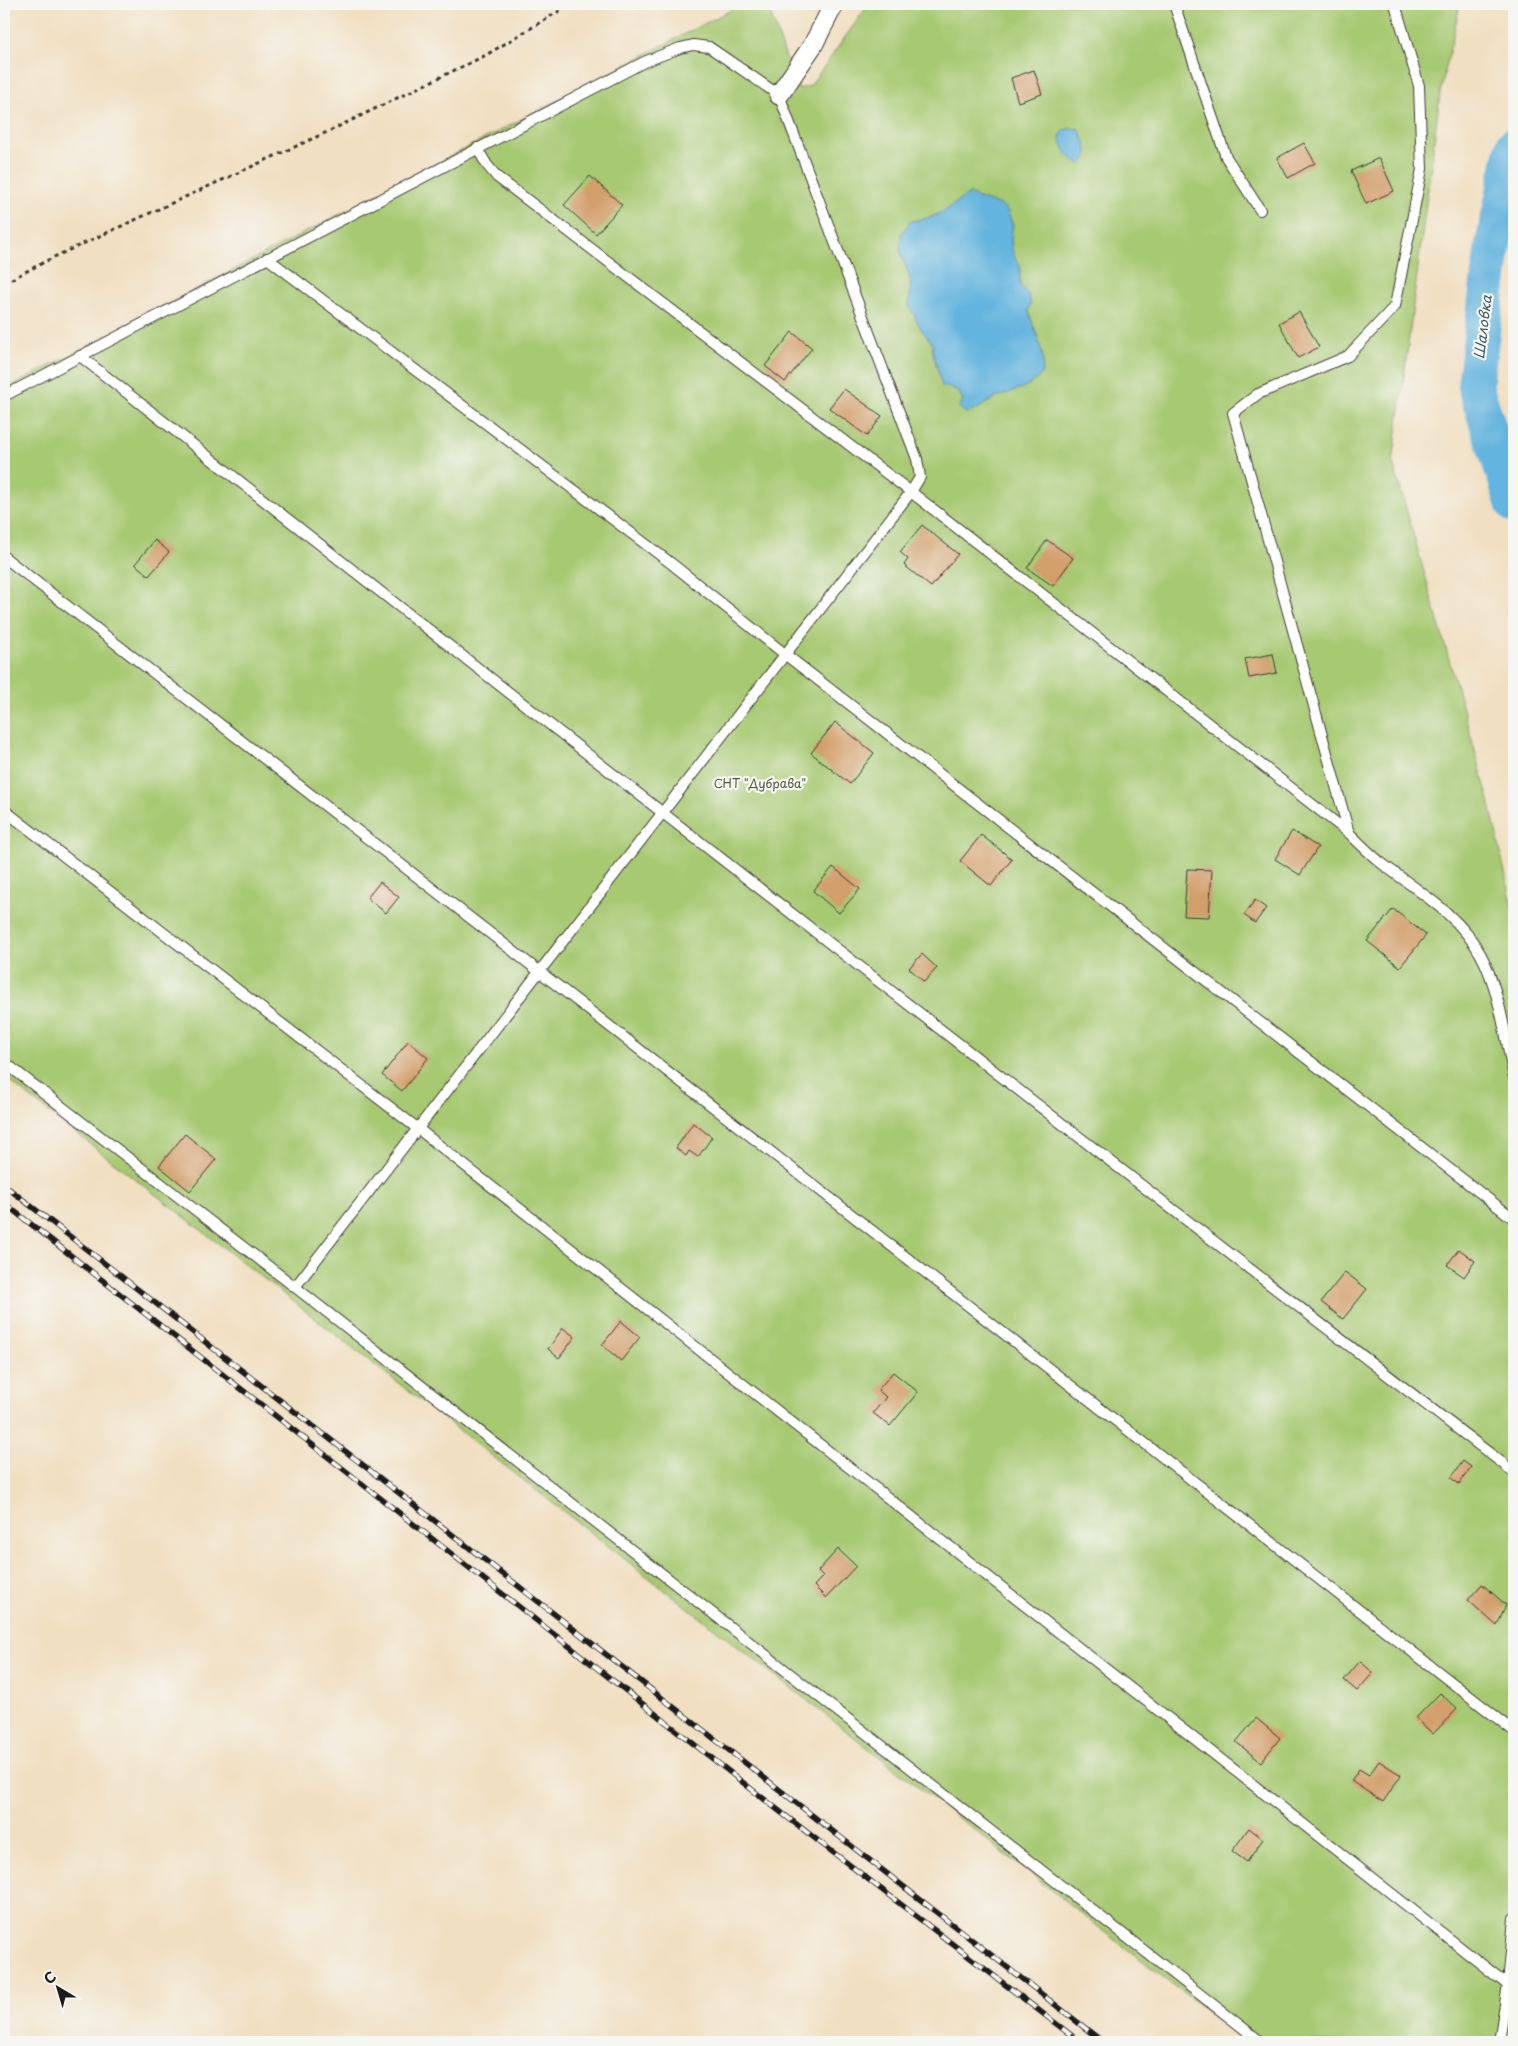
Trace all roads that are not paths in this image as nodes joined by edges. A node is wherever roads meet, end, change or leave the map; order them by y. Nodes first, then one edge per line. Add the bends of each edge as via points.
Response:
1 (834, 4) edge
2 (1174, 4) edge
3 (1395, 4) edge
4 (778, 95) junction
5 (477, 148) junction
6 (1260, 210) dead end
7 (267, 258) junction
8 (80, 356) junction
9 (4, 396) edge
10 (911, 492) junction
11 (4, 557) edge
12 (786, 655) junction
13 (4, 810) edge
14 (663, 814) junction
15 (1349, 833) junction
16 (540, 972) junction
17 (4, 1062) edge
18 (1514, 1077) edge
19 (417, 1128) junction
20 (1514, 1219) edge
21 (295, 1287) junction
22 (1514, 1472) edge
23 (1514, 1731) edge
24 (1514, 1918) edge
25 (1508, 1985) junction
26 (1261, 2042) edge
27 (1500, 2042) edge

1 - 4 street via 812,45
2 - 6 lane via 1226,157
3 - 15 lane via 1419,86 1422,169 1396,306 1348,356 1258,394 1233,413
4 - 5 lane via 708,47 693,45 644,62
4 - 10 lane via 917,458 920,477
5 - 7 lane
5 - 10 lane via 498,177
7 - 8 lane
7 - 12 lane via 672,564
8 - 9 lane
8 - 14 lane
10 - 12 lane
10 - 15 lane
11 - 16 lane
12 - 14 lane
12 - 20 lane
13 - 19 lane
14 - 16 lane
14 - 22 lane
15 - 18 lane via 1379,861 1449,915 1481,955 1492,982
16 - 19 lane
16 - 23 lane
17 - 21 lane
19 - 21 lane
19 - 25 lane
21 - 26 lane
24 - 25 lane
25 - 27 lane

